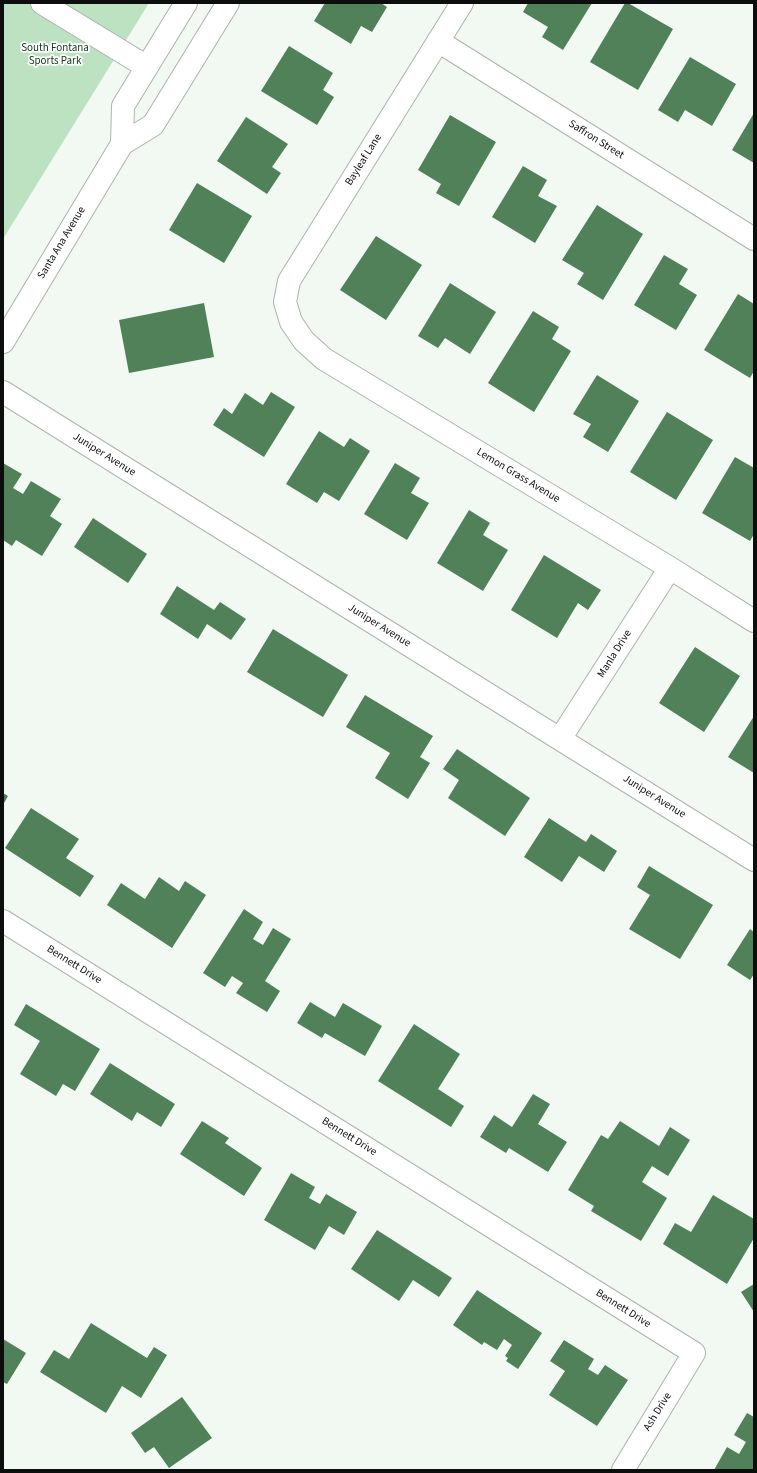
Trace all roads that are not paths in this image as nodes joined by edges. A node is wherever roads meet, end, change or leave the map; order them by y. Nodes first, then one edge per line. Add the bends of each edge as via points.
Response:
1 (42, 3) edge
2 (186, 3) edge
3 (228, 3) edge
4 (462, 3) edge
5 (438, 41) junction
6 (147, 67) junction
7 (122, 144) junction
8 (754, 239) edge
9 (290, 322) joint
10 (3, 342) edge
11 (3, 392) edge
12 (670, 568) junction
13 (754, 621) edge
14 (560, 739) junction
15 (754, 860) edge
16 (3, 921) edge
17 (694, 1353) joint
18 (622, 1470) edge

1 - 6 street
2 - 6 street, Santa Ana Avenue
3 - 7 street, Santa Ana Avenue via 153,125
4 - 5 street, Bayleaf Lane
5 - 8 street, Saffron Street
5 - 9 street, Bayleaf Lane via 289,281 285,302
6 - 7 street, Santa Ana Avenue via 123,106
7 - 10 street, Santa Ana Avenue
9 - 12 street, Lemon Grass Avenue via 304,341 324,359
11 - 14 street, Juniper Avenue
12 - 13 street, Lemon Grass Avenue
12 - 14 street, Manla Drive
14 - 15 street, Juniper Avenue
16 - 17 street, Bennett Drive
17 - 18 street, Ash Drive

